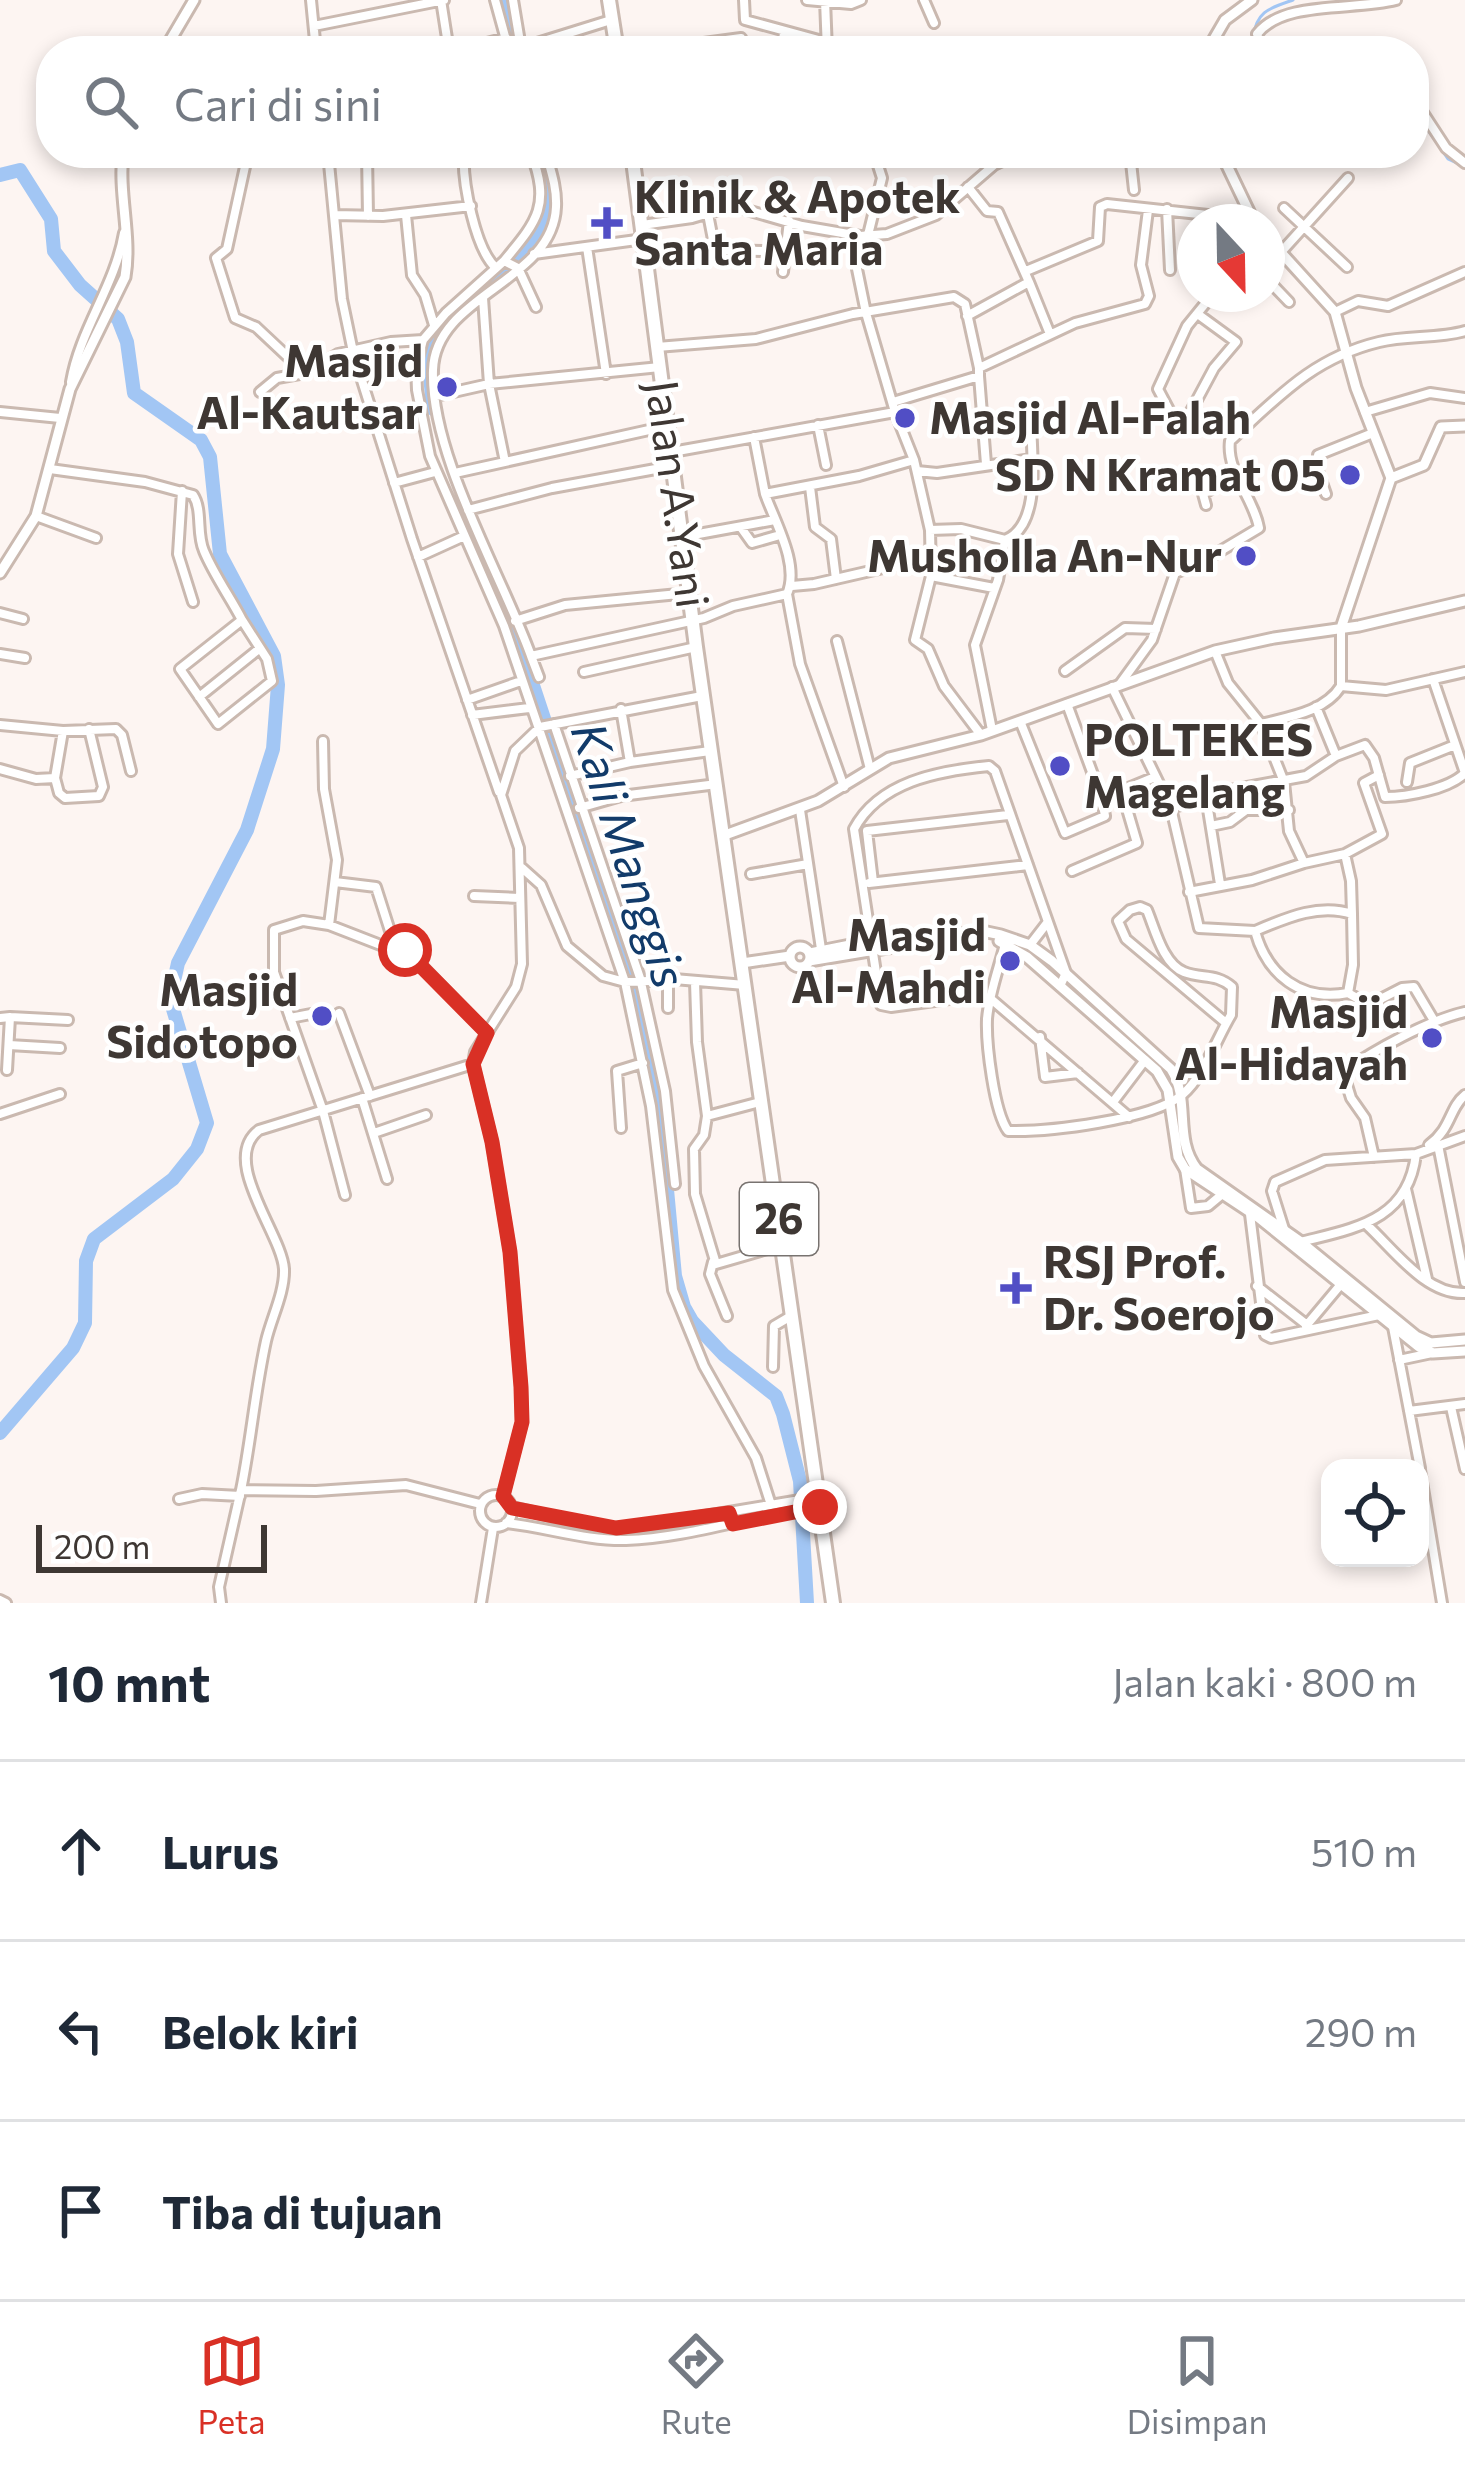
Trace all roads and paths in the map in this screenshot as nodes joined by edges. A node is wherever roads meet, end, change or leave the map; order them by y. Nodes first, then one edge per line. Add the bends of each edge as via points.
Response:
1 (194, 0) edge
2 (311, 0) edge
3 (442, 0) edge
4 (495, 0) edge
5 (513, 0) edge
6 (609, 0) edge
7 (744, 0) edge
8 (807, 0) edge
9 (861, 0) edge
10 (925, 0) edge
11 (1252, 0) edge
12 (1396, 0) edge
13 (825, 2) edge
14 (612, 19) junction
15 (934, 23) dead end
16 (314, 26) junction
17 (784, 32) junction
18 (172, 36) edge
19 (315, 36) edge
20 (450, 36) edge
21 (505, 36) edge
22 (519, 36) edge
23 (562, 36) edge
24 (615, 36) edge
25 (784, 36) edge
26 (796, 36) edge
27 (827, 36) edge
28 (1216, 36) edge
29 (1258, 36) edge
30 (1429, 122) edge
31 (1465, 163) edge
32 (123, 168) edge
33 (245, 168) edge
34 (329, 168) edge
35 (367, 168) edge
36 (464, 168) edge
37 (536, 168) edge
38 (550, 168) edge
39 (634, 168) edge
40 (879, 168) edge
41 (989, 168) edge
42 (1131, 168) edge
43 (1228, 168) edge
44 (1348, 178) dead end
45 (968, 187) junction
46 (1133, 190) dead end
47 (1245, 204) edge
48 (471, 206) junction
49 (1167, 209) junction
50 (1285, 209) edge
51 (1148, 210) junction
52 (1177, 212) edge
53 (709, 214) junction
54 (334, 215) junction
55 (406, 215) junction
56 (368, 216) junction
57 (789, 221) junction
58 (1305, 226) junction
59 (643, 232) junction
60 (864, 235) junction
61 (587, 247) junction
62 (1285, 248) edge
63 (763, 251) dead end
64 (533, 254) junction
65 (1285, 254) edge
66 (501, 264) junction
67 (518, 268) junction
68 (1347, 268) dead end
69 (1170, 270) dead end
70 (1026, 271) junction
71 (783, 272) dead end
72 (1465, 272) edge
73 (1029, 282) junction
74 (115, 286) junction
75 (483, 296) junction
76 (1285, 298) edge
77 (1289, 302) dead end
78 (536, 308) dead end
79 (1201, 312) edge
80 (1336, 312) junction
81 (866, 313) junction
82 (1199, 315) junction
83 (967, 316) junction
84 (434, 325) junction
85 (1465, 331) edge
86 (1050, 334) junction
87 (423, 340) junction
88 (657, 347) junction
89 (352, 352) junction
90 (1346, 353) junction
91 (660, 367) junction
92 (979, 372) junction
93 (305, 373) junction
94 (605, 374) junction
95 (489, 384) junction
96 (70, 389) junction
97 (260, 392) dead end
98 (436, 396) junction
99 (1465, 398) edge
100 (894, 407) junction
101 (0, 412) edge
102 (1365, 412) junction
103 (61, 418) junction
104 (1030, 419) dead end
105 (818, 425) junction
106 (1465, 426) edge
107 (667, 427) junction
108 (1372, 433) junction
109 (754, 437) junction
110 (672, 459) junction
111 (1032, 459) junction
112 (505, 462) junction
113 (986, 464) junction
114 (826, 465) dead end
115 (916, 466) junction
116 (50, 469) junction
117 (435, 472) junction
118 (455, 473) junction
119 (1235, 474) junction
120 (1391, 478) junction
121 (394, 483) junction
122 (810, 487) junction
123 (182, 491) junction
124 (765, 494) junction
125 (1326, 494) dead end
126 (1206, 505) dead end
127 (469, 510) junction
128 (36, 516) junction
129 (775, 520) junction
130 (742, 529) junction
131 (930, 530) junction
132 (780, 535) junction
133 (462, 537) junction
134 (682, 537) junction
135 (96, 538) dead end
136 (1005, 540) junction
137 (418, 557) junction
138 (931, 557) junction
139 (0, 574) edge
140 (931, 576) junction
141 (836, 580) junction
142 (994, 588) junction
143 (789, 590) junction
144 (690, 593) junction
145 (1465, 601) edge
146 (193, 602) dead end
147 (0, 614) edge
148 (22, 619) dead end
149 (518, 619) junction
150 (242, 620) junction
151 (693, 620) junction
152 (504, 626) junction
153 (1156, 628) junction
154 (1341, 628) junction
155 (837, 641) dead end
156 (696, 647) junction
157 (259, 649) junction
158 (1215, 652) junction
159 (0, 654) edge
160 (531, 656) junction
161 (26, 658) dead end
162 (1065, 671) dead end
163 (584, 672) dead end
164 (1465, 675) edge
165 (539, 676) dead end
166 (1433, 679) junction
167 (521, 682) junction
168 (1116, 685) junction
169 (1341, 686) junction
170 (703, 696) junction
171 (199, 697) junction
172 (467, 700) junction
173 (1067, 704) junction
174 (1316, 706) junction
175 (530, 708) junction
176 (622, 709) junction
177 (472, 715) junction
178 (1020, 721) junction
179 (1261, 724) junction
180 (0, 725) edge
181 (546, 726) junction
182 (88, 728) junction
183 (63, 730) junction
184 (987, 733) junction
185 (323, 741) dead end
186 (1455, 745) junction
187 (712, 750) junction
188 (1336, 756) junction
189 (630, 762) junction
190 (0, 769) edge
191 (870, 769) junction
192 (131, 771) dead end
193 (1379, 775) junction
194 (570, 776) junction
195 (1155, 777) junction
196 (56, 778) junction
197 (1284, 782) junction
198 (1407, 782) dead end
199 (717, 784) junction
200 (844, 787) junction
201 (1231, 790) dead end
202 (1122, 792) junction
203 (501, 795) junction
204 (1102, 799) junction
205 (579, 808) junction
206 (1171, 808) junction
207 (800, 810) junction
208 (1289, 811) junction
209 (1008, 815) junction
210 (862, 819) junction
211 (1211, 826) junction
212 (867, 831) junction
213 (725, 835) junction
214 (1345, 854) junction
215 (1304, 863) junction
216 (808, 864) junction
217 (1028, 865) junction
218 (521, 868) junction
219 (1072, 871) dead end
220 (751, 874) dead end
221 (334, 881) junction
222 (868, 883) junction
223 (1220, 884) junction
224 (1189, 892) junction
225 (474, 896) dead end
226 (519, 898) junction
227 (1352, 914) junction
228 (1048, 922) junction
229 (329, 925) junction
230 (1255, 931) junction
231 (1005, 944) junction
232 (871, 946) junction
233 (1030, 946) junction
234 (814, 954) junction
235 (414, 958) junction
236 (742, 964) junction
237 (1066, 974) junction
238 (633, 980) junction
239 (671, 980) junction
240 (695, 982) junction
241 (745, 985) junction
242 (1060, 986) junction
243 (1350, 995) junction
244 (991, 999) junction
245 (668, 1008) dead end
246 (1465, 1012) edge
247 (316, 1013) dead end
248 (339, 1013) dead end
249 (5, 1018) edge
250 (290, 1018) junction
251 (1433, 1019) junction
252 (68, 1020) dead end
253 (1226, 1023) junction
254 (487, 1033) junction
255 (1040, 1037) junction
256 (9, 1045) junction
257 (60, 1048) dead end
258 (1145, 1060) junction
259 (643, 1063) junction
260 (473, 1064) junction
261 (7, 1070) dead end
262 (1079, 1073) junction
263 (60, 1094) dead end
264 (1465, 1095) edge
265 (366, 1097) junction
266 (1175, 1098) junction
267 (762, 1101) junction
268 (1113, 1102) junction
269 (323, 1111) junction
270 (0, 1114) edge
271 (426, 1115) dead end
272 (707, 1116) junction
273 (1129, 1117) junction
274 (621, 1128) dead end
275 (374, 1133) junction
276 (1465, 1136) edge
277 (1438, 1145) junction
278 (1419, 1151) junction
279 (1374, 1157) junction
280 (1185, 1169) junction
281 (387, 1179) dead end
282 (675, 1184) dead end
283 (1406, 1187) junction
284 (1224, 1193) junction
285 (345, 1196) dead end
286 (1248, 1208) junction
287 (1367, 1225) junction
288 (1285, 1231) junction
289 (1301, 1242) junction
290 (1461, 1243) edge
291 (782, 1245) junction
292 (713, 1262) junction
293 (1428, 1281) junction
294 (1465, 1282) edge
295 (1342, 1283) junction
296 (1256, 1286) junction
297 (1465, 1293) edge
298 (1382, 1313) junction
299 (727, 1316) dead end
300 (793, 1316) junction
301 (1393, 1327) junction
302 (1304, 1328) junction
303 (1465, 1340) edge
304 (1465, 1351) edge
305 (1433, 1353) junction
306 (1399, 1360) junction
307 (773, 1367) dead end
308 (1465, 1404) edge
309 (1451, 1407) junction
310 (1409, 1411) junction
311 (1463, 1442) edge
312 (1418, 1459) edge
313 (1465, 1469) edge
314 (240, 1493) junction
315 (503, 1496) junction
316 (178, 1499) dead end
317 (813, 1503) junction
318 (480, 1504) junction
319 (771, 1505) junction
320 (790, 1507) junction
321 (512, 1508) junction
322 (729, 1513) junction
323 (506, 1523) junction
324 (733, 1524) junction
325 (1429, 1524) edge
326 (493, 1527) junction
327 (220, 1603) edge
328 (481, 1603) edge
329 (833, 1603) edge
330 (1442, 1603) edge

1 - 18 street
2 - 16 street
3 - 16 street
3 - 20 street
4 - 21 street
5 - 22 street
6 - 14 highway
7 - 17 street via 743,19
8 - 13 street
9 - 13 street
10 - 15 street
11 - 28 street
12 - 29 street via 1322,2 1268,20
13 - 27 street
14 - 23 street
14 - 24 highway
16 - 19 street
17 - 25 street
17 - 26 street
30 - 31 street
32 - 74 street via 128,262
33 - 93 street via 227,249 216,258 235,318
34 - 54 street
35 - 56 street
36 - 48 street
37 - 66 street via 540,212
38 - 64 street via 556,211
39 - 59 highway, Jalan A.Yani / 26
40 - 60 street
41 - 45 street
42 - 46 street
43 - 47 street
44 - 58 street
45 - 60 street via 923,223
45 - 70 street via 987,211 998,212
48 - 55 street
48 - 66 street via 486,259
49 - 51 street
49 - 52 street
49 - 69 street
50 - 58 street
51 - 70 street via 1103,205 1098,241
51 - 86 street via 1141,265 1148,301
53 - 57 street via 743,207
53 - 59 street
53 - 63 street via 715,250
54 - 56 street
54 - 89 street
55 - 56 street
55 - 84 street via 410,267
57 - 60 street
57 - 71 street
58 - 62 street
58 - 68 street
59 - 61 street
59 - 88 highway, Jalan A.Yani / 26
60 - 81 street via 857,268
61 - 64 street
61 - 94 street
64 - 67 street
65 - 80 street
66 - 67 street
66 - 84 street
67 - 75 street
67 - 78 street
70 - 73 street
72 - 80 street via 1388,307 1358,301
73 - 83 street
73 - 86 street
74 - 96 street
74 - 96 street via 92,320
75 - 95 street
75 - 98 street via 436,350
76 - 77 street
79 - 82 street
80 - 90 street
81 - 83 street via 954,297
81 - 88 street via 756,339
81 - 100 street
82 - 82 street via 1236,342 1177,425 1158,389
83 - 92 street
84 - 87 street
85 - 90 street
86 - 92 street
87 - 89 street
87 - 117 street via 416,390
88 - 91 highway, Jalan A.Yani / 26
89 - 93 street
89 - 121 street
90 - 102 street
90 - 119 street via 1306,371 1229,441
91 - 94 street
91 - 107 highway, Jalan A.Yani / 26
92 - 100 street
92 - 113 street
93 - 97 street via 277,378
94 - 95 street
95 - 98 street
95 - 112 street
96 - 103 street
98 - 118 street
99 - 102 street via 1430,393
100 - 105 street
100 - 115 street
101 - 103 street
102 - 108 street
103 - 116 street
104 - 111 street
105 - 109 street
105 - 114 street
106 - 120 street via 1441,427 1424,465
107 - 110 highway, Jalan A.Yani / 26
107 - 112 street
108 - 120 street
108 - 125 street via 1318,455
109 - 110 street
109 - 124 street
110 - 127 street
110 - 134 highway, Jalan A.Yani / 26
111 - 113 street
111 - 136 street via 1023,527
112 - 118 street
113 - 115 street via 937,473
115 - 122 street
115 - 131 street
116 - 123 street
116 - 128 street
117 - 121 street
117 - 133 street
118 - 127 street
119 - 126 street via 1202,495
119 - 153 street via 1259,528 1179,569
120 - 154 street
121 - 137 street
122 - 124 street
122 - 141 street
123 - 146 street via 178,554
123 - 150 street via 198,500 204,551
124 - 129 street
127 - 149 street
128 - 135 street
128 - 139 street
129 - 130 street
129 - 132 street
130 - 132 street via 752,543
130 - 134 street
131 - 136 street
131 - 138 street
132 - 143 street
133 - 137 street
133 - 152 street
134 - 144 highway, Jalan A.Yani / 26
136 - 142 street
137 - 172 street
138 - 140 street
138 - 141 street
140 - 142 street
140 - 184 street via 915,640
141 - 143 street
142 - 184 street via 975,645
143 - 151 street
143 - 200 street via 800,664
144 - 149 street via 565,605
144 - 151 highway, Jalan A.Yani / 26
145 - 154 street
147 - 148 street
149 - 152 street
149 - 160 street
150 - 157 street
150 - 171 street via 180,669
151 - 156 highway, Jalan A.Yani / 26
151 - 160 street
152 - 167 street
153 - 162 street via 1125,628
153 - 168 street
154 - 158 street
154 - 169 street
155 - 191 street
156 - 163 street
156 - 170 highway, Jalan A.Yani / 26
157 - 171 street
157 - 171 street via 269,685 220,723
158 - 168 street
158 - 179 street
159 - 161 street
160 - 165 street
164 - 166 street
166 - 169 street via 1386,690
166 - 186 street
167 - 172 street
167 - 175 street
168 - 173 street
168 - 195 street
169 - 174 street
170 - 176 street
170 - 187 highway, Jalan A.Yani / 26
172 - 177 street
173 - 178 street
173 - 204 street
174 - 179 street
174 - 188 street
175 - 177 street
175 - 181 street
176 - 181 street
176 - 189 street
177 - 203 street
178 - 184 street
178 - 204 street via 1065,833 1105,816
179 - 197 street
180 - 183 street
181 - 194 street
181 - 203 street via 514,751
181 - 238 street
182 - 183 street
182 - 192 street via 121,732
182 - 196 street via 102,795 64,798
183 - 196 street
184 - 191 street
185 - 221 street
186 - 193 street via 1460,780 1388,798
186 - 198 street via 1406,766
187 - 189 street
187 - 199 highway, Jalan A.Yani / 26
188 - 193 street via 1365,745
188 - 197 street
189 - 194 street
190 - 196 street
191 - 200 street
193 - 214 street via 1364,783 1382,834
194 - 205 street
195 - 202 street
195 - 206 street
197 - 201 street
197 - 208 street
199 - 205 street
199 - 213 highway, Jalan A.Yani / 26
200 - 207 street
202 - 204 street
202 - 219 street via 1137,843
203 - 218 street
205 - 238 street
206 - 211 street via 1209,796
206 - 224 street
207 - 213 street
207 - 216 street
208 - 211 street via 1243,811
208 - 215 street
209 - 210 street via 988,766 888,790
209 - 212 street
209 - 217 street
210 - 212 street
210 - 222 street via 854,830
211 - 223 street
212 - 222 street
213 - 236 highway, 26
214 - 215 street
214 - 227 street
215 - 223 street
216 - 220 street
216 - 234 street
217 - 222 street
217 - 228 street
218 - 226 street
218 - 238 street via 541,885 567,946 603,976
221 - 229 street
221 - 235 street via 376,887 390,931
222 - 232 street
223 - 224 street
224 - 230 street via 1200,929
225 - 226 street
226 - 254 street via 522,964
227 - 230 street via 1294,915
227 - 243 street
228 - 233 street
228 - 237 street
229 - 235 street
229 - 250 street via 303,921 274,931 274,972
230 - 243 street via 1266,963 1286,982
231 - 232 street via 977,937
231 - 242 street
231 - 244 street
232 - 233 street via 987,932
232 - 234 street
232 - 244 street via 883,1007
233 - 237 street
234 - 236 street via 798,967 790,956
235 - 254 street
236 - 241 highway, 26
237 - 242 street
237 - 266 street via 1171,1069
238 - 239 street
238 - 259 street
238 - 282 street via 665,1091
239 - 240 street
239 - 245 street
240 - 241 street
240 - 272 street
241 - 267 highway, 26
242 - 258 street
243 - 251 street via 1374,1004 1414,987
244 - 255 street
244 - 273 street via 989,1047 1005,1129
246 - 251 street
247 - 250 street
248 - 265 street
249 - 252 street
249 - 256 street
250 - 269 street
251 - 279 street via 1343,1072
253 - 253 street via 1126,939 1120,916 1144,908 1177,968 1228,982 1234,1002
253 - 266 street via 1196,1078
254 - 260 street
255 - 262 street
255 - 262 street via 1045,1077
256 - 257 street
256 - 261 street
258 - 266 street
258 - 268 street
259 - 274 street via 616,1074
259 - 319 street via 673,1290
260 - 265 street
260 - 315 street via 510,1252 521,1387 522,1422
262 - 268 street
263 - 270 street
264 - 278 street via 1449,1125
265 - 269 street
265 - 275 street
266 - 273 street
266 - 280 street
266 - 284 street via 1191,1164
267 - 272 street
267 - 291 highway, 26
268 - 273 street
269 - 285 street
269 - 314 street via 260,1130 248,1142 257,1203 285,1274
271 - 275 street
272 - 292 street via 694,1149 695,1194
275 - 281 street
276 - 277 street
277 - 278 street
277 - 290 street
278 - 279 street
278 - 283 street
279 - 288 street via 1325,1160 1275,1182
280 - 284 street
280 - 284 street via 1191,1208
283 - 287 street
283 - 293 street
284 - 286 street
286 - 288 street
286 - 295 street
286 - 296 street
287 - 289 street
287 - 293 street
288 - 289 street
289 - 298 street
290 - 294 street
291 - 292 street
291 - 300 highway, 26
292 - 299 street
293 - 297 street via 1448,1294
295 - 298 street
295 - 302 street
296 - 302 street
296 - 302 street via 1264,1335
298 - 301 street
298 - 302 street
298 - 303 street via 1431,1343
300 - 307 street via 774,1326
300 - 317 highway, 26
301 - 305 street
301 - 306 street
304 - 305 street
305 - 306 street
306 - 310 street
308 - 309 street
309 - 310 street
309 - 311 street
310 - 312 street
311 - 313 street
314 - 316 street
314 - 318 street via 406,1485
314 - 327 street
315 - 318 street
315 - 321 street
317 - 320 street
317 - 329 highway, 26
318 - 326 street via 481,1519
319 - 320 street
319 - 322 street
320 - 324 street
321 - 322 street via 616,1528
321 - 323 street
322 - 324 street
323 - 324 street via 616,1540
323 - 326 street
325 - 330 street
326 - 328 street

